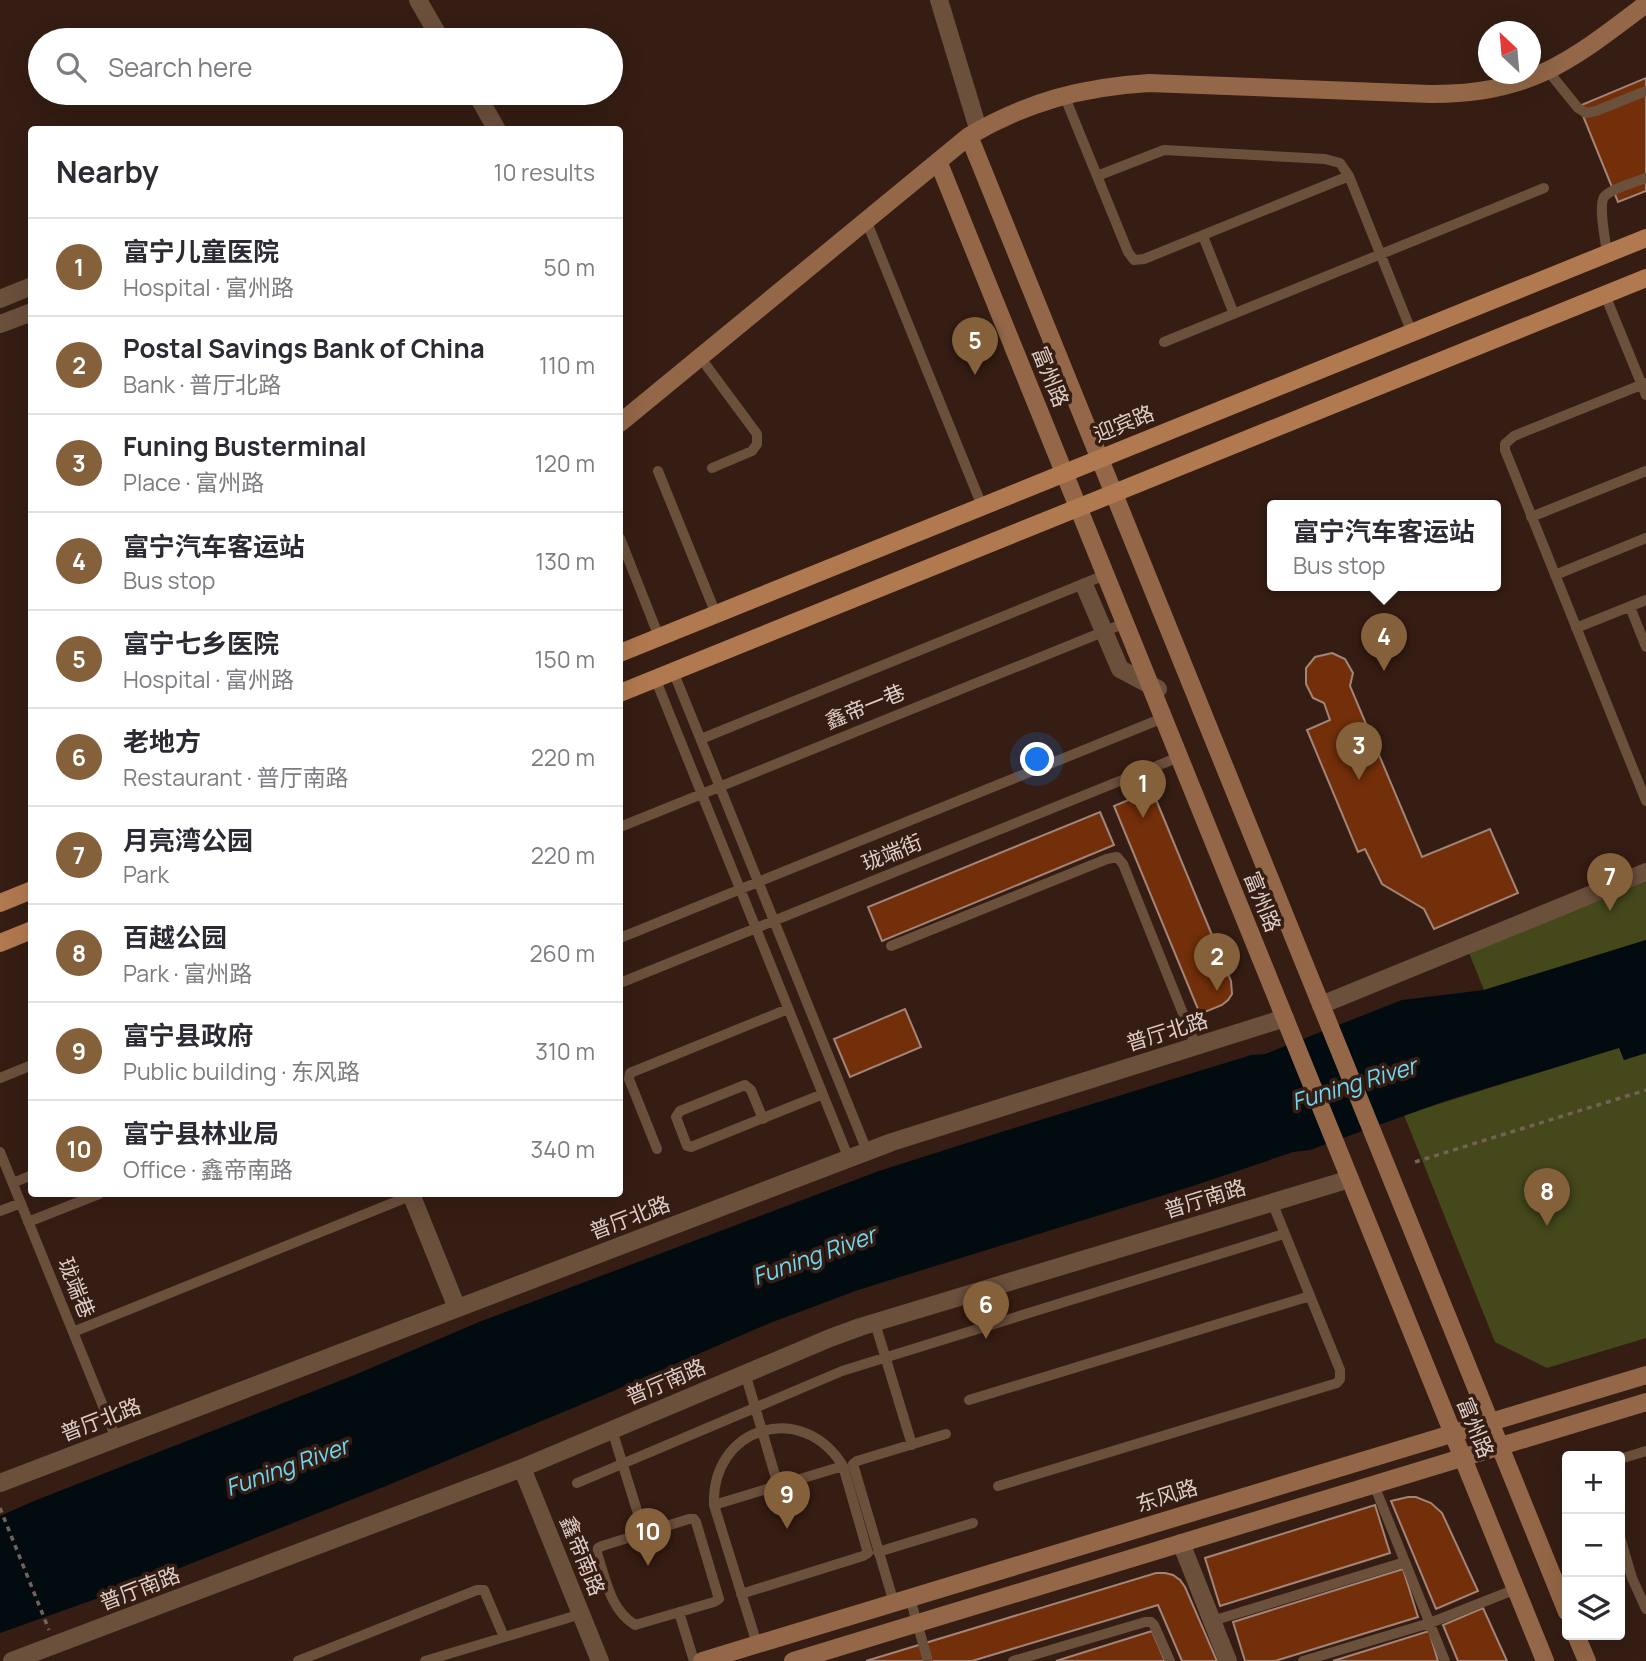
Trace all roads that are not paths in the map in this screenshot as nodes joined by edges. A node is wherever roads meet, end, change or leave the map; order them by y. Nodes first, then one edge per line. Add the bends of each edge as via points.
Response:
1 (418, 0) edge
2 (939, 0) edge
3 (1646, 4) edge
4 (434, 28) edge
5 (1548, 71) junction
6 (1646, 91) edge
7 (1064, 95) junction
8 (483, 105) edge
9 (495, 126) edge
10 (973, 129) junction
11 (937, 161) junction
12 (1097, 176) junction
13 (1349, 176) junction
14 (1646, 178) edge
15 (1544, 188) dead end
16 (866, 220) junction
17 (1202, 236) junction
18 (1646, 238) edge
19 (1380, 254) junction
20 (1607, 254) junction
21 (1646, 278) edge
22 (28, 288) edge
23 (1605, 295) junction
24 (0, 299) edge
25 (28, 314) edge
26 (1234, 314) junction
27 (0, 324) edge
28 (1412, 333) junction
29 (1164, 342) dead end
30 (699, 357) junction
31 (1645, 388) edge
32 (623, 420) edge
33 (1100, 459) junction
34 (712, 468) dead end
35 (658, 471) dead end
36 (1646, 471) edge
37 (1064, 473) junction
38 (1114, 493) junction
39 (982, 506) junction
40 (1078, 508) junction
41 (1531, 517) junction
42 (1646, 538) edge
43 (623, 546) edge
44 (1105, 575) junction
45 (1555, 575) junction
46 (1085, 587) dead end
47 (1646, 600) edge
48 (1630, 607) junction
49 (716, 614) junction
50 (1125, 624) junction
51 (1576, 628) junction
52 (659, 637) junction
53 (1646, 647) edge
54 (623, 652) edge
55 (673, 671) junction
56 (654, 678) junction
57 (1158, 689) dead end
58 (623, 691) edge
59 (1163, 718) junction
60 (701, 739) junction
61 (1179, 757) junction
62 (720, 787) junction
63 (701, 794) junction
64 (1646, 801) edge
65 (623, 826) edge
66 (1646, 872) edge
67 (758, 882) junction
68 (740, 889) junction
69 (28, 892) edge
70 (0, 903) edge
71 (774, 921) junction
72 (755, 929) junction
73 (28, 932) edge
74 (623, 937) edge
75 (0, 943) edge
76 (891, 946) dead end
77 (623, 982) edge
78 (1321, 1005) junction
79 (788, 1009) junction
80 (1285, 1018) junction
81 (1196, 1046) junction
82 (28, 1066) edge
83 (0, 1077) edge
84 (822, 1094) junction
85 (763, 1119) junction
86 (657, 1149) dead end
87 (867, 1151) junction
88 (0, 1152) edge
89 (849, 1158) junction
90 (28, 1177) edge
91 (1350, 1178) junction
92 (13, 1183) junction
93 (91, 1197) edge
94 (406, 1197) edge
95 (414, 1197) edge
96 (1272, 1202) junction
97 (21, 1203) junction
98 (0, 1211) edge
99 (28, 1222) junction
100 (1284, 1234) junction
101 (1310, 1296) junction
102 (457, 1308) junction
103 (875, 1323) junction
104 (73, 1332) junction
105 (885, 1357) junction
106 (744, 1373) junction
107 (1646, 1375) edge
108 (969, 1400) dead end
109 (1646, 1402) edge
110 (755, 1408) junction
111 (1490, 1422) junction
112 (612, 1430) junction
113 (762, 1431) junction
114 (1453, 1433) junction
115 (946, 1434) dead end
116 (116, 1438) junction
117 (912, 1444) junction
118 (1500, 1446) junction
119 (1646, 1451) edge
120 (1625, 1457) edge
121 (1463, 1458) junction
122 (623, 1464) junction
123 (843, 1466) junction
124 (522, 1468) junction
125 (0, 1483) edge
126 (577, 1483) dead end
127 (778, 1485) junction
128 (1374, 1485) junction
129 (998, 1486) dead end
130 (714, 1505) junction
131 (973, 1523) dead end
132 (644, 1533) junction
133 (1181, 1543) junction
134 (878, 1552) junction
135 (1625, 1554) edge
136 (1405, 1562) junction
137 (1516, 1589) junction
138 (741, 1594) junction
139 (902, 1600) junction
140 (1562, 1600) edge
141 (1646, 1609) edge
142 (680, 1612) junction
143 (581, 1614) junction
144 (1212, 1621) junction
145 (917, 1623) junction
146 (1430, 1623) junction
147 (504, 1637) junction
148 (1578, 1640) edge
149 (757, 1644) junction
150 (59, 1653) edge
151 (1036, 1658) edge
152 (12, 1661) edge
153 (298, 1661) edge
154 (425, 1661) edge
155 (600, 1661) edge
156 (694, 1661) edge
157 (702, 1661) edge
158 (793, 1661) edge
159 (928, 1661) edge
160 (1013, 1661) edge
161 (1170, 1661) edge
162 (1228, 1661) edge
163 (1303, 1661) edge
164 (1445, 1661) edge
165 (1545, 1661) edge
166 (1587, 1661) edge

1 - 4 street
2 - 10 street
3 - 5 main road
5 - 6 lane via 1586,113
5 - 7 main road via 1516,84 1452,94 1149,83
7 - 10 main road
7 - 12 lane
8 - 9 street
10 - 11 main road
10 - 33 main road, 富州路
11 - 16 main road
11 - 37 main road, 富州路
12 - 13 lane via 1168,150 1325,159 1340,163
12 - 17 lane via 1134,260
13 - 17 lane
13 - 19 lane
14 - 20 lane via 1603,199
15 - 19 lane
16 - 30 main road
16 - 39 lane
17 - 26 lane
18 - 20 main road, 迎宾路
19 - 26 lane
19 - 28 lane
20 - 28 main road, 迎宾路
21 - 23 main road
22 - 24 street
23 - 31 lane
23 - 38 main road
25 - 27 street
26 - 29 lane
28 - 33 main road, 迎宾路
30 - 32 main road
30 - 34 lane via 757,434 752,451
31 - 41 lane via 1509,439 1506,455
33 - 37 main road, 迎宾路
33 - 38 main road, 富州路
35 - 49 lane
36 - 41 lane
37 - 39 main road, 迎宾路
37 - 40 main road, 富州路
38 - 40 main road
38 - 78 main road, 富州路
39 - 49 main road, 迎宾路
40 - 44 main road, 富州路
40 - 55 main road
41 - 45 lane
42 - 45 lane
43 - 52 lane
44 - 50 main road, 富州路
44 - 60 lane
45 - 51 lane
46 - 57 street via 1120,669
47 - 48 lane
48 - 51 lane
48 - 53 lane
49 - 52 main road, 迎宾路
50 - 59 main road, 富州路
50 - 62 lane, 鑫帝一巷
51 - 64 lane
52 - 54 main road, 迎宾路
55 - 56 main road
55 - 60 lane
56 - 58 main road
56 - 63 lane
59 - 61 main road, 富州路
59 - 67 lane, 珑端街
60 - 62 lane
61 - 71 lane, 珑端街
61 - 80 main road, 富州路
62 - 63 lane, 鑫帝一巷
62 - 67 lane
63 - 65 lane, 鑫帝一巷
63 - 68 lane
66 - 78 street
67 - 68 lane, 珑端街
67 - 71 lane
68 - 72 lane
68 - 74 lane, 珑端街
69 - 70 main road
71 - 72 lane, 珑端街
71 - 87 lane
72 - 77 lane, 珑端街
72 - 79 lane
73 - 75 main road
76 - 81 lane via 1117,857
78 - 111 main road, 富州路
79 - 84 lane
79 - 86 lane via 630,1073
80 - 81 street, 普厅北路
80 - 91 main road, 富州路
81 - 87 street, 普厅北路
82 - 83 lane
84 - 85 lane
84 - 89 lane
85 - 85 lane via 691,1147 676,1115 745,1085
87 - 89 street, 普厅北路
88 - 92 lane, 珑端巷
89 - 102 street, 普厅北路
90 - 92 lane
91 - 96 street, 普厅南路
91 - 114 main road, 富州路
92 - 97 lane, 珑端巷
93 - 99 lane
94 - 104 lane
95 - 102 street
96 - 100 lane
96 - 103 street, 普厅南路
97 - 98 lane
97 - 99 lane, 珑端巷
99 - 104 lane, 珑端巷
100 - 101 lane
100 - 105 lane
101 - 108 lane
101 - 129 lane via 1340,1370 1337,1383
102 - 116 street, 普厅北路
103 - 105 lane
103 - 106 street, 普厅南路
104 - 116 lane, 珑端巷
105 - 110 lane
105 - 117 lane
106 - 110 lane
106 - 112 street, 普厅南路
107 - 111 main road, 东风路
109 - 118 main road
110 - 113 lane
110 - 122 lane
111 - 114 main road, 东风路
111 - 118 main road, 富州路
112 - 122 lane
112 - 124 street, 普厅南路
113 - 123 lane via 786,1428 809,1434 829,1446
113 - 127 lane
113 - 130 lane via 741,1442 724,1459 715,1481
114 - 121 main road, 富州路
114 - 139 main road, 东风路
115 - 117 lane
116 - 125 street, 普厅北路
117 - 134 lane via 853,1464
118 - 121 main road
118 - 140 main road, 富州路
119 - 120 lane
121 - 128 main road
121 - 137 main road, 富州路
122 - 126 lane
122 - 132 lane
123 - 127 lane
123 - 138 lane via 868,1553
124 - 143 street, 鑫帝南路
124 - 150 street, 普厅南路
127 - 130 lane
128 - 133 main road
128 - 136 lane
130 - 138 lane
131 - 134 lane
132 - 142 lane via 689,1519 696,1522 719,1599
132 - 142 lane via 598,1548 612,1601 635,1625
133 - 144 street
133 - 145 main road
134 - 139 lane
135 - 141 lane
136 - 144 lane
136 - 146 lane
137 - 146 lane
137 - 165 main road, 富州路
138 - 149 lane
139 - 145 lane
139 - 149 main road, 东风路
142 - 156 lane
143 - 147 lane
143 - 155 street, 鑫帝南路
144 - 162 street
145 - 158 main road
145 - 159 lane
146 - 163 lane
146 - 164 lane
147 - 153 lane via 487,1594 477,1590
147 - 154 lane
148 - 166 main road
149 - 157 main road, 东风路
150 - 152 street, 普厅南路
151 - 160 lane
151 - 161 lane via 1150,1622

